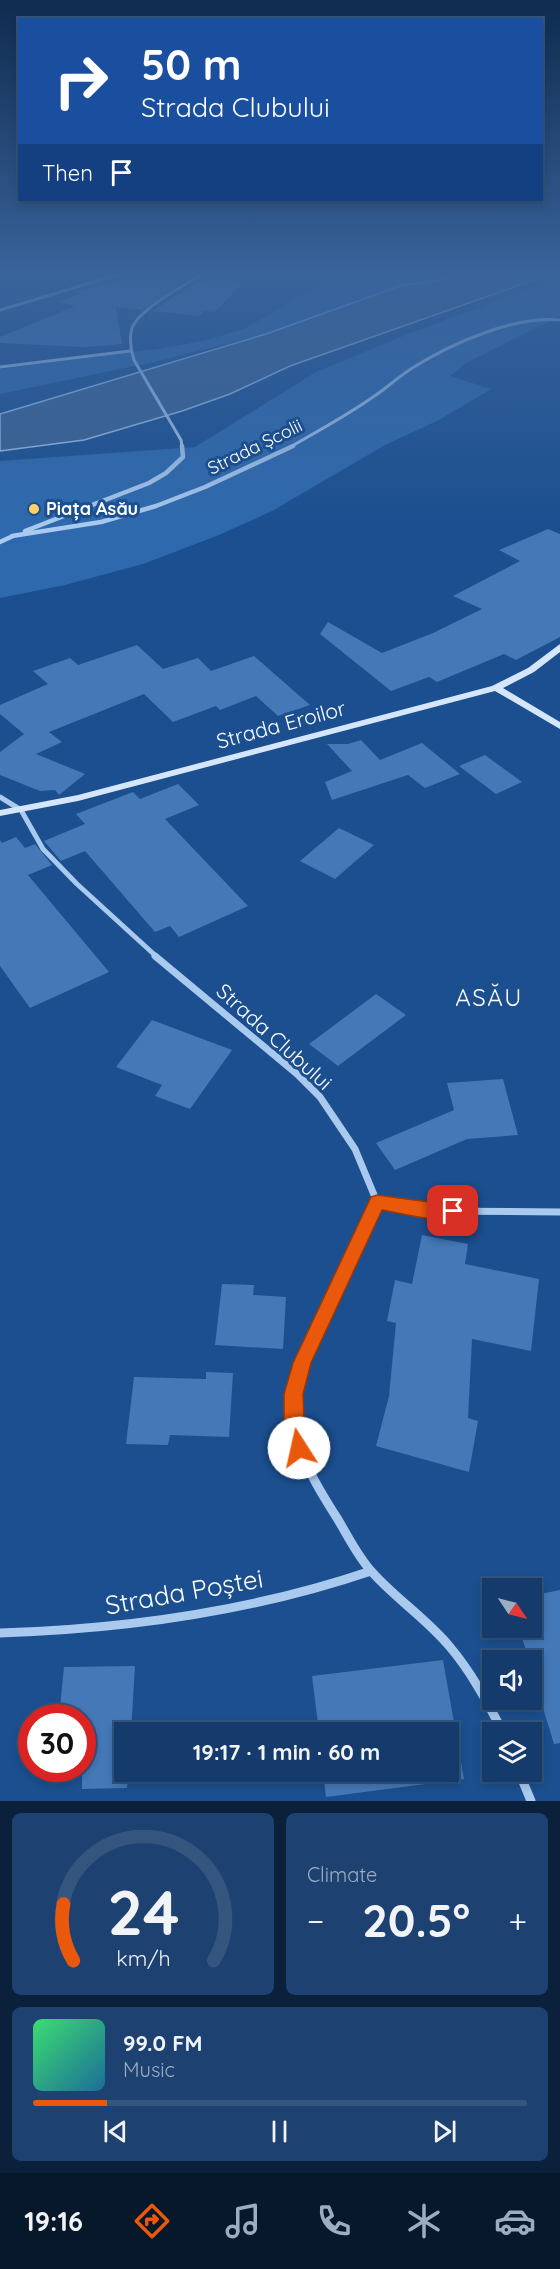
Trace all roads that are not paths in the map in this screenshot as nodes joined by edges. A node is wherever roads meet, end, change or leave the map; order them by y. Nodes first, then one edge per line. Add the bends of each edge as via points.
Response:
1 (73, 358) edge
2 (133, 358) edge
3 (432, 358) edge
4 (0, 367) edge
5 (12, 537) junction
6 (0, 542) edge
7 (560, 647) edge
8 (496, 688) junction
9 (560, 726) edge
10 (0, 797) edge
11 (21, 810) junction
12 (0, 813) edge
13 (377, 1202) junction
14 (560, 1212) edge
15 (371, 1571) junction
16 (0, 1634) edge
17 (498, 1722) edge
18 (523, 1782) edge
19 (531, 1801) edge

1 - 4 street
2 - 5 street via 181,440 183,457 149,483
3 - 5 street, Strada Școlii via 281,453 195,491 101,522
5 - 6 street
7 - 8 main road, Strada Eroilor via 531,670
8 - 9 main road
8 - 11 main road, Strada Eroilor
10 - 11 street
11 - 12 main road, Strada Eroilor
11 - 13 street, Strada Clubului via 43,849 77,884 320,1097 354,1149
13 - 14 street via 431,1211
13 - 15 street via 315,1332 294,1394 299,1448 314,1482
15 - 16 street, Strada Poștei via 330,1586 197,1615 120,1626
15 - 17 street via 450,1647 476,1682
18 - 19 street

